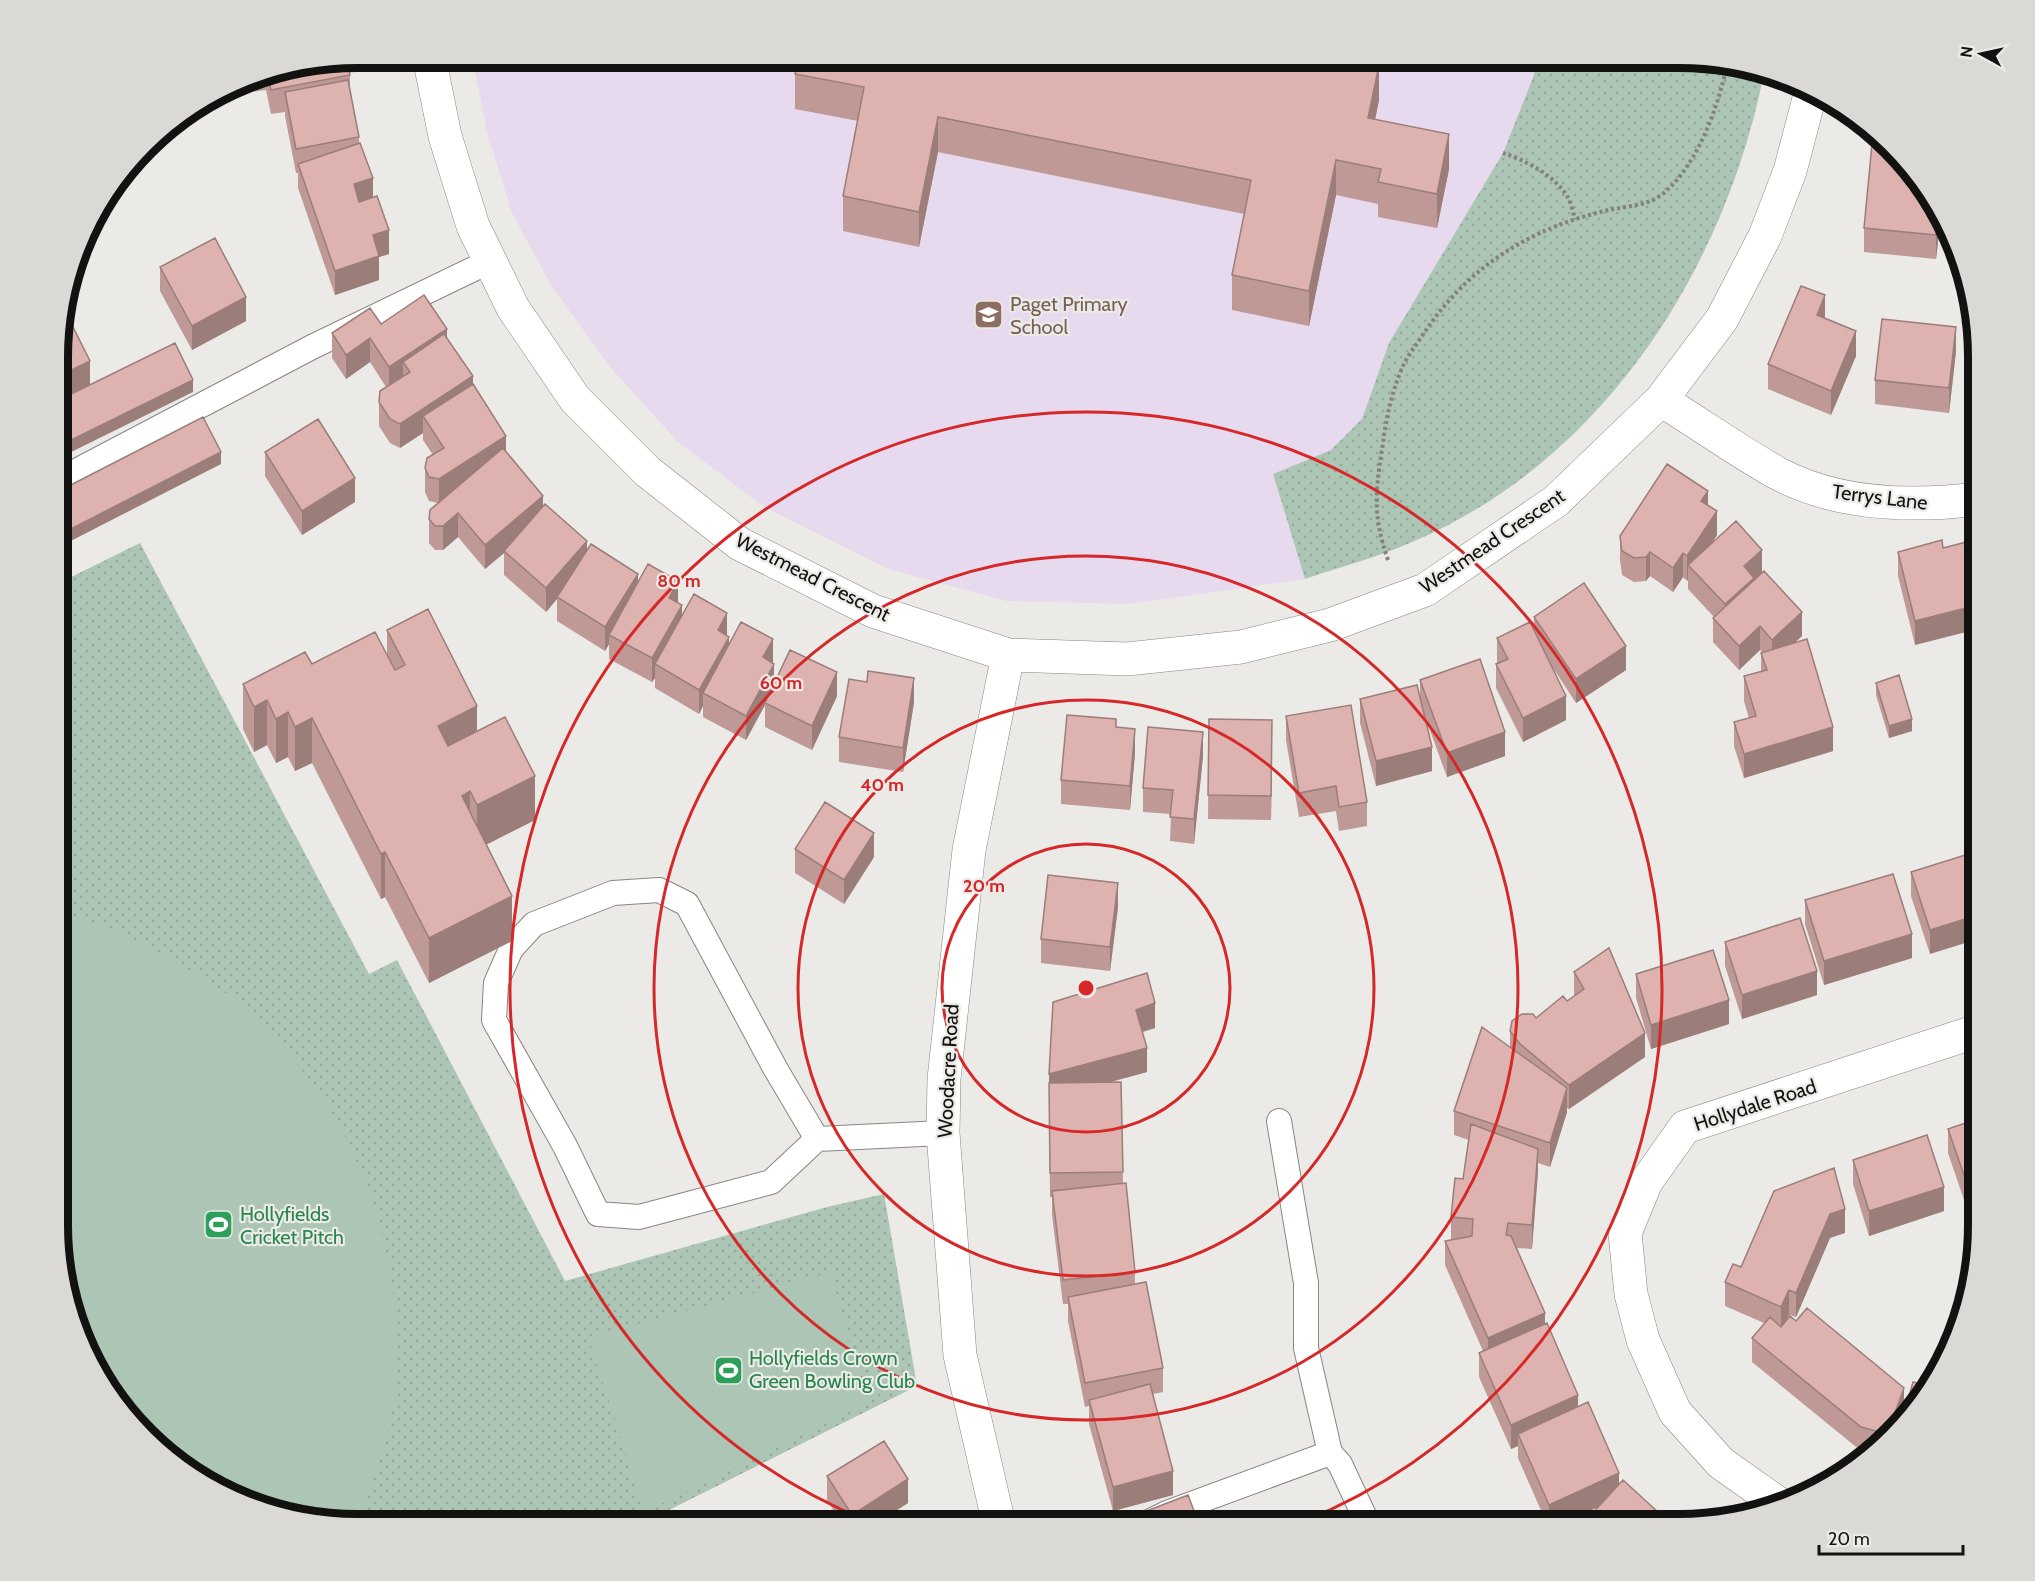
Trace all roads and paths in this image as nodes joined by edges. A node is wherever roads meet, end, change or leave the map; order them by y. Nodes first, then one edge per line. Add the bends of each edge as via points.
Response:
1 (431, 68) edge
2 (1725, 71) edge
3 (1809, 99) edge
4 (1503, 153) dead end
5 (1575, 219) junction
6 (490, 261) junction
7 (1661, 400) junction
8 (68, 475) edge
9 (1968, 500) edge
10 (1399, 556) dead end
11 (1388, 561) junction
12 (1378, 565) dead end
13 (1008, 655) junction
14 (1968, 1034) edge
15 (1279, 1120) dead end
16 (943, 1133) junction
17 (817, 1140) junction
18 (1330, 1453) junction
19 (1771, 1498) edge
20 (995, 1514) edge
21 (1165, 1514) edge
22 (1363, 1514) edge

1 - 6 street, Westmead Crescent via 445,136 473,226
2 - 5 path via 1713,117 1685,169 1664,194 1639,206
3 - 7 street, Westmead Crescent via 1790,171 1765,236 1722,319
4 - 5 path via 1544,174 1566,195
5 - 11 path via 1497,257 1461,285 1403,364 1387,411 1375,500 1378,532
6 - 8 lane via 312,347
6 - 13 street, Westmead Crescent via 513,308 575,399 648,471 740,544 873,611
7 - 9 street, Terrys Lane via 1779,474 1836,495 1933,504
7 - 13 street, Westmead Crescent via 1556,501 1425,590 1330,625 1241,647 1127,659
10 - 11 path
11 - 12 path
13 - 16 street, Woodacre Road via 969,850 944,1079
14 - 19 street, Hollydale Road via 1685,1127 1646,1182 1625,1233 1631,1294 1643,1340 1676,1412 1721,1464
15 - 18 lane via 1306,1283 1306,1348
16 - 17 lane
16 - 20 street, Woodacre Road via 960,1355
17 - 17 lane via 771,1182 639,1217 598,1214 565,1146 494,1020 496,983 511,949 534,924 613,893 659,890 687,904
18 - 21 lane
18 - 22 lane via 1340,1464

